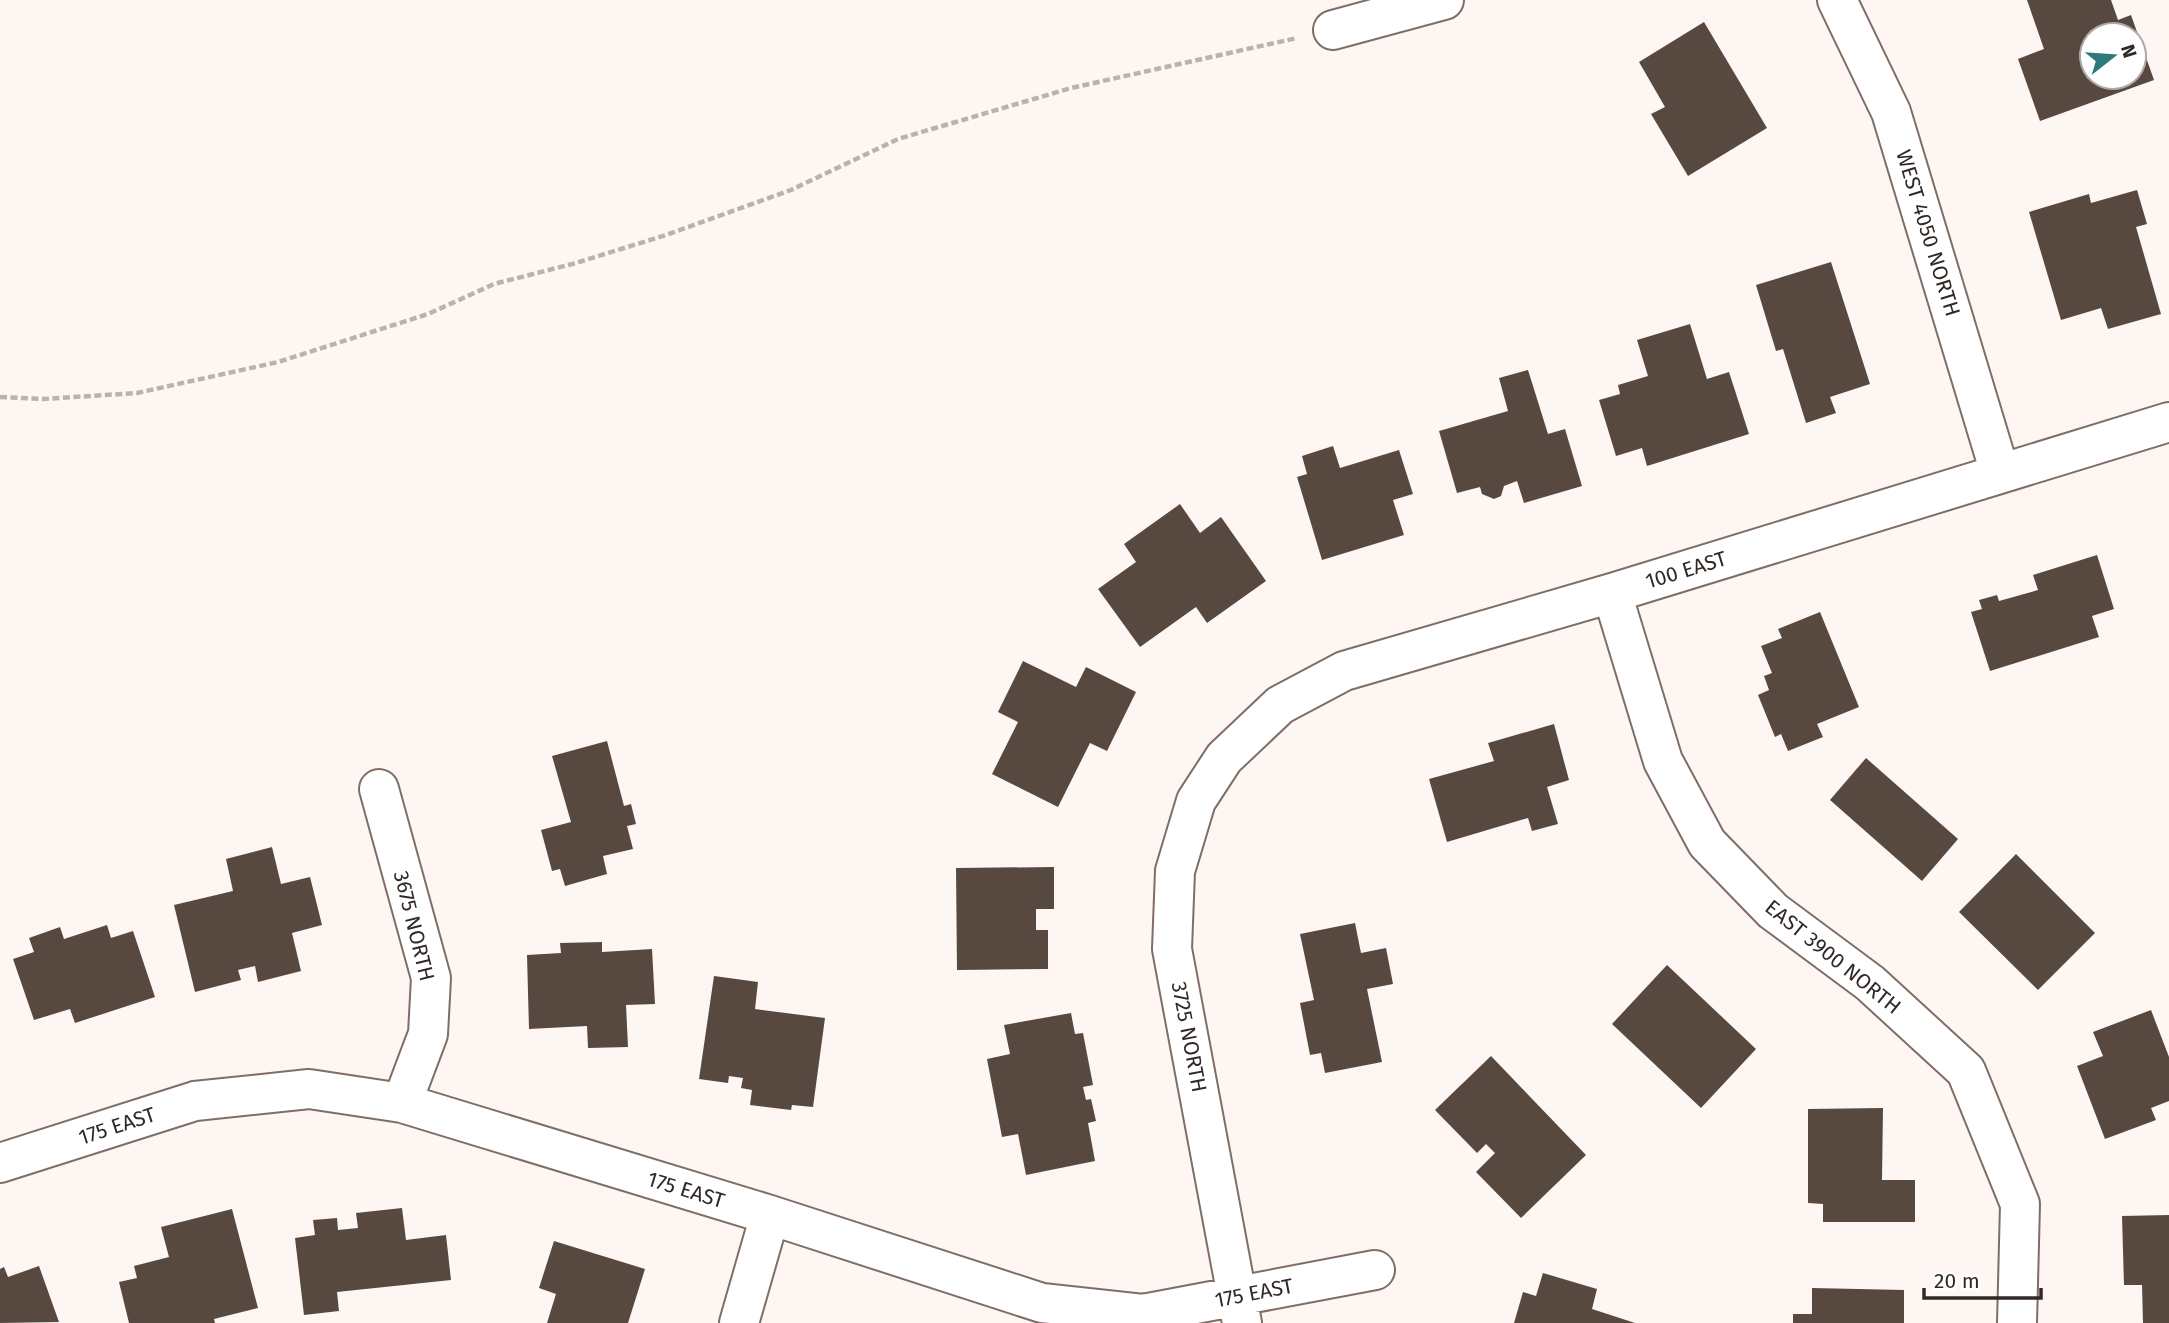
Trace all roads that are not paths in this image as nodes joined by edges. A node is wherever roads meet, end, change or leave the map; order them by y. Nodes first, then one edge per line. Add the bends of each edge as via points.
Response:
1 (1444, 0) edge
2 (1837, 0) edge
3 (1333, 30) road end
4 (2169, 422) edge
5 (2000, 473) junction
6 (1612, 593) junction
7 (1224, 758) joint
8 (379, 789) dead end
9 (402, 1103) junction
10 (0, 1163) edge
11 (770, 1215) junction
12 (1374, 1270) dead end
13 (1240, 1310) edge
14 (739, 1323) edge
15 (2017, 1323) edge

1 - 3 street
2 - 5 street, WEST 4050 NORTH via 1891,112
4 - 5 street, 100 EAST
5 - 6 street, 100 EAST
6 - 7 street, 100 EAST via 1344,671 1280,705
6 - 15 street, EAST 3900 NORTH via 1663,761 1707,842 1773,911 1870,983 1966,1071 2020,1204
7 - 13 street, 3725 NORTH via 1196,800 1175,871 1172,949
8 - 9 street, 3675 NORTH via 431,978 428,1034
9 - 10 street, 175 EAST via 309,1090 195,1101
9 - 11 street, 175 EAST
11 - 13 street, 175 EAST via 1042,1303 1143,1314
11 - 14 street
12 - 13 street, 175 EAST

